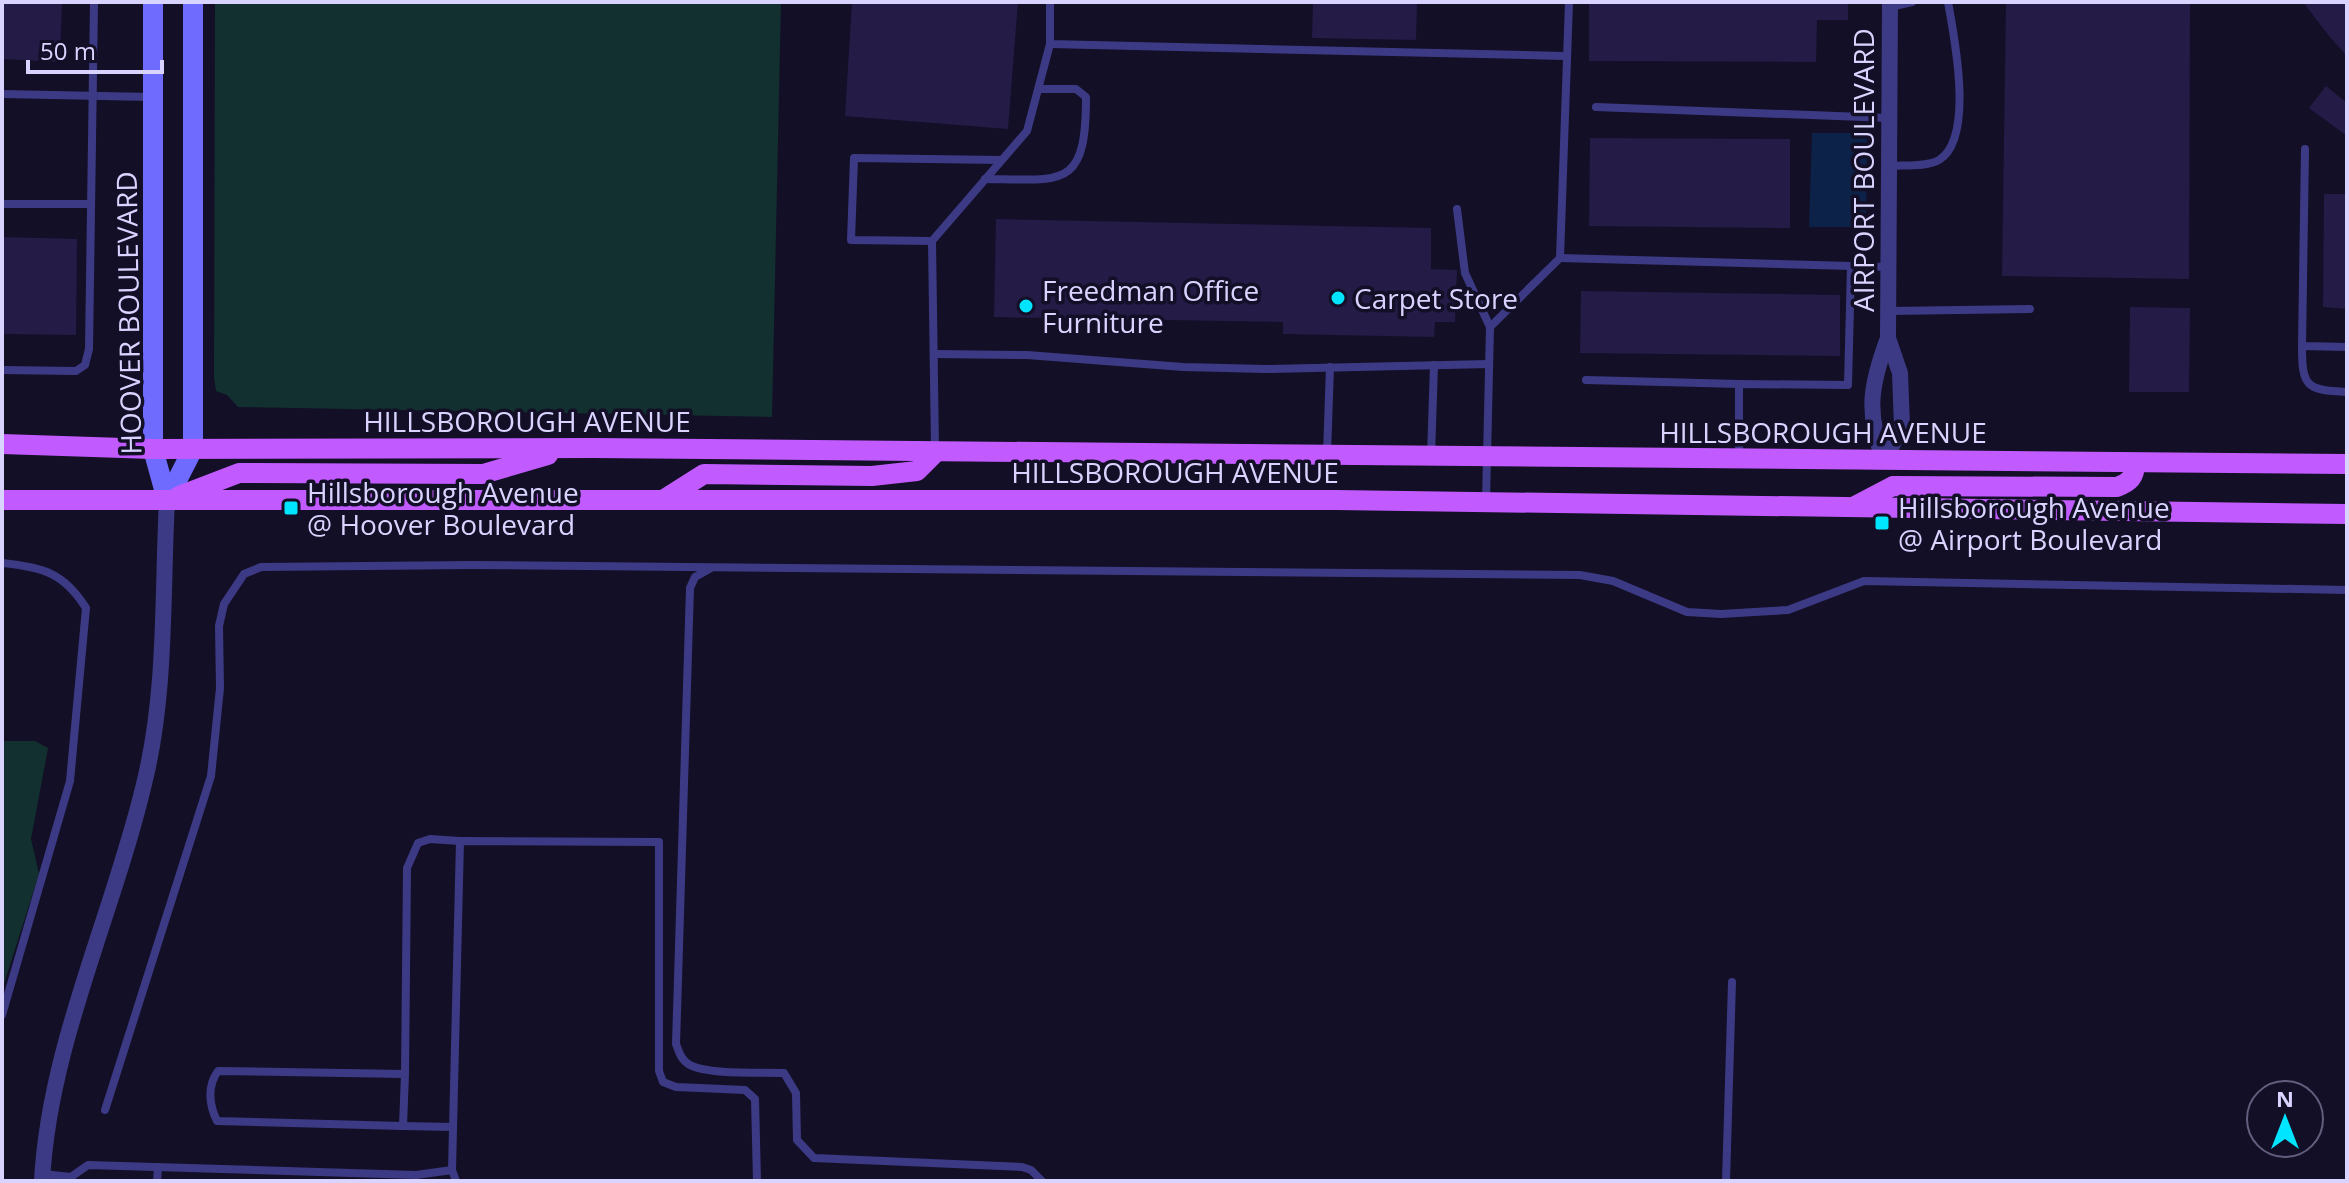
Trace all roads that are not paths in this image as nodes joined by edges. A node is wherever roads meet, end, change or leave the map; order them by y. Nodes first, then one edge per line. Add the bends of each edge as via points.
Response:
1 (94, 2) edge
2 (153, 2) edge
3 (193, 2) edge
4 (1050, 2) edge
5 (1569, 2) edge
6 (1912, 2) edge
7 (1948, 2) edge
8 (1890, 4) edge
9 (1050, 44) junction
10 (1565, 56) junction
11 (1039, 89) junction
12 (2, 94) edge
13 (91, 94) junction
14 (153, 97) junction
15 (1596, 107) dead end
16 (1890, 118) junction
17 (2305, 149) dead end
18 (1001, 160) junction
19 (1890, 166) junction
20 (985, 179) junction
21 (2, 204) edge
22 (90, 204) junction
23 (1457, 209) dead end
24 (932, 241) junction
25 (1560, 258) junction
26 (1851, 266) junction
27 (1889, 267) junction
28 (2030, 309) dead end
29 (1889, 311) junction
30 (1490, 327) junction
31 (1888, 338) junction
32 (2302, 346) junction
33 (2347, 347) edge
34 (934, 354) junction
35 (1489, 364) junction
36 (1434, 365) junction
37 (1330, 367) junction
38 (2, 370) edge
39 (1586, 380) dead end
40 (1739, 384) junction
41 (2347, 392) edge
42 (2, 444) edge
43 (571, 448) junction
44 (153, 449) junction
45 (193, 449) junction
46 (935, 453) junction
47 (1327, 456) junction
48 (1431, 457) junction
49 (1487, 458) junction
50 (1739, 460) junction
51 (1884, 461) junction
52 (2135, 463) junction
53 (2347, 464) edge
54 (2, 500) edge
55 (167, 500) junction
56 (663, 500) junction
57 (1486, 502) junction
58 (1853, 507) junction
59 (2347, 514) edge
60 (2, 563) edge
61 (711, 567) junction
62 (2347, 590) edge
63 (460, 841) junction
64 (1732, 982) dead end
65 (2, 1015) edge
66 (405, 1074) junction
67 (105, 1110) dead end
68 (403, 1126) junction
69 (453, 1127) junction
70 (158, 1167) junction
71 (452, 1170) junction
72 (42, 1178) edge
73 (74, 1179) edge
74 (157, 1181) edge
75 (456, 1181) edge
76 (757, 1181) edge
77 (1042, 1181) edge
78 (1726, 1181) edge

1 - 13 lane
2 - 14 main road, HOOVER BOULEVARD
3 - 45 main road, HOOVER BOULEVARD
4 - 9 lane
5 - 10 lane
6 - 8 lane
7 - 19 lane via 1957,47 1958,127 1951,149 1938,161
8 - 16 street, AIRPORT BOULEVARD
9 - 10 lane
9 - 11 lane
10 - 25 lane
11 - 18 lane via 1027,131
11 - 20 lane via 1076,89 1086,97 1081,157 1057,180
12 - 13 lane
13 - 14 lane
13 - 22 lane
14 - 44 main road, HOOVER BOULEVARD
15 - 16 lane
16 - 19 street, AIRPORT BOULEVARD
17 - 32 lane
18 - 20 lane
18 - 24 lane via 854,158 851,240
19 - 27 street, AIRPORT BOULEVARD
20 - 24 lane
21 - 22 lane
22 - 38 lane via 85,365 76,371
23 - 30 lane via 1465,273
24 - 34 lane
25 - 26 lane
25 - 30 lane
26 - 27 lane
26 - 40 lane via 1848,385
27 - 29 street, AIRPORT BOULEVARD
28 - 29 lane
29 - 31 street, AIRPORT BOULEVARD
30 - 35 lane
31 - 51 street, AIRPORT BOULEVARD via 1876,371 1871,427
31 - 51 street, AIRPORT BOULEVARD via 1900,373 1902,426
32 - 33 lane
32 - 41 lane via 2306,384
34 - 37 lane via 1183,367
34 - 46 lane
35 - 36 lane
35 - 49 lane
36 - 37 lane
36 - 48 lane
37 - 47 lane
39 - 40 lane
40 - 50 lane
42 - 44 main road, HILLSBOROUGH AVENUE
43 - 45 main road, HILLSBOROUGH AVENUE
43 - 46 main road, HILLSBOROUGH AVENUE
43 - 55 main road via 483,474 239,473
44 - 45 main road, HILLSBOROUGH AVENUE
44 - 55 main road, HOOVER BOULEVARD
45 - 55 main road, HOOVER BOULEVARD
46 - 47 main road, HILLSBOROUGH AVENUE
46 - 56 main road via 917,471 872,476 704,474
47 - 48 main road, HILLSBOROUGH AVENUE
48 - 49 main road, HILLSBOROUGH AVENUE
49 - 50 main road, HILLSBOROUGH AVENUE
49 - 57 lane
50 - 51 main road, HILLSBOROUGH AVENUE
51 - 52 main road, HILLSBOROUGH AVENUE
52 - 53 main road, HILLSBOROUGH AVENUE
52 - 58 main road via 2129,482 2117,487 1893,486
54 - 55 main road, HILLSBOROUGH AVENUE
55 - 56 main road, HILLSBOROUGH AVENUE
55 - 72 street via 152,747 52,1096
56 - 57 main road, HILLSBOROUGH AVENUE
57 - 58 main road, HILLSBOROUGH AVENUE
58 - 59 main road, HILLSBOROUGH AVENUE
60 - 65 lane via 50,573 71,585 86,608 70,781
61 - 62 lane via 1580,575 1613,581 1687,612 1721,614 1788,610 1864,581
61 - 67 lane via 281,565 244,574 224,604 219,626 220,688 211,776
61 - 77 lane via 695,577 690,588 676,1044 680,1056 705,1068 784,1073 796,1093 797,1140 814,1158 1022,1167
63 - 66 lane via 418,843 407,868
63 - 69 lane
63 - 76 lane via 659,842 659,1071 663,1082 676,1087 745,1090 755,1099
64 - 78 lane
66 - 68 lane
66 - 68 lane via 218,1071 210,1088 217,1121
68 - 69 lane
69 - 71 lane
70 - 71 lane via 416,1175
70 - 73 lane via 88,1165
70 - 74 lane
71 - 75 lane
72 - 73 lane

